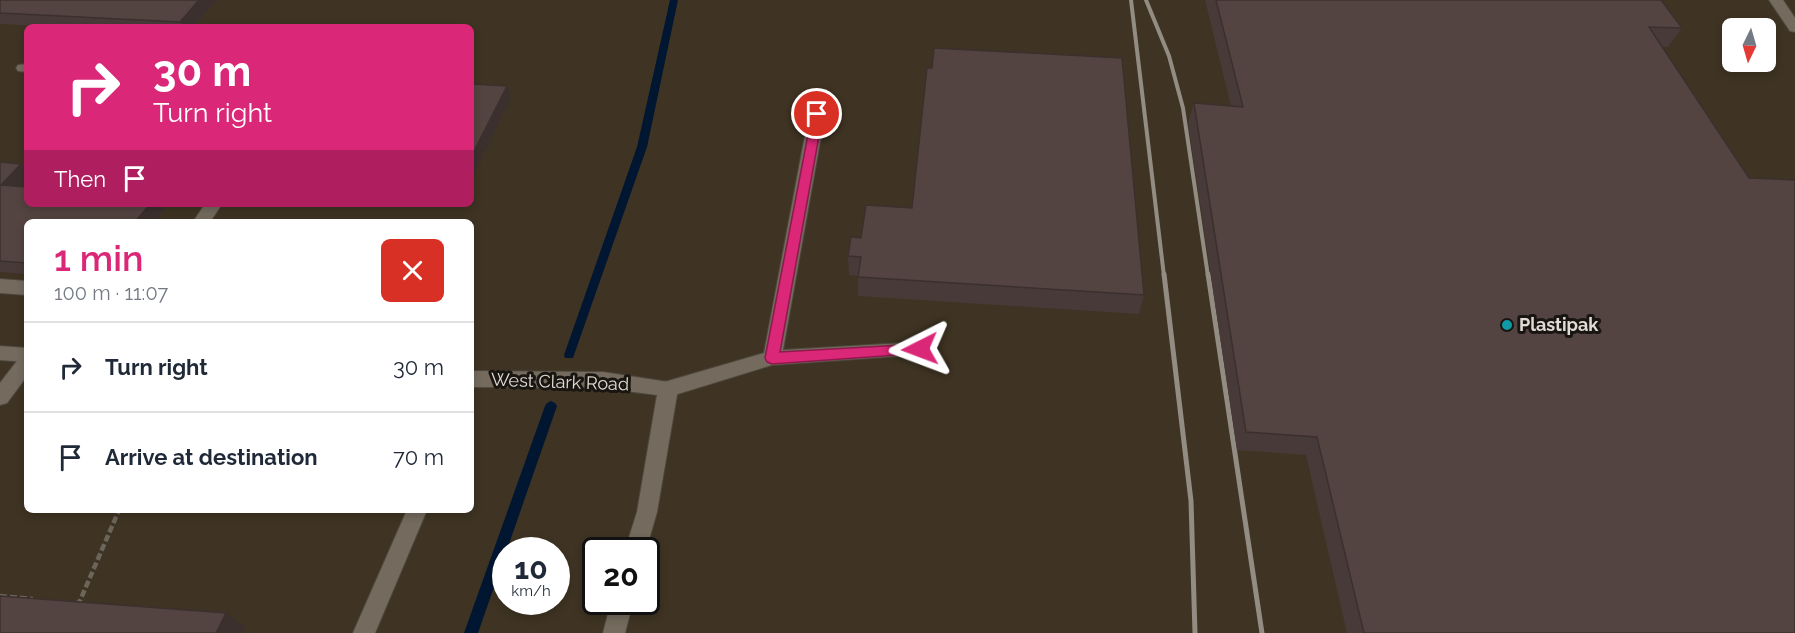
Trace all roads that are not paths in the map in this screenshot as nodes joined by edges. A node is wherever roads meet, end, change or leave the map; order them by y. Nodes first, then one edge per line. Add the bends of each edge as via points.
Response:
1 (1776, 0) edge
2 (1795, 28) edge
3 (817, 114) dead end
4 (0, 286) edge
5 (24, 288) edge
6 (920, 349) dead end
7 (0, 353) edge
8 (24, 355) edge
9 (772, 358) junction
10 (24, 366) edge
11 (474, 379) edge
12 (668, 388) junction
13 (0, 397) edge
14 (416, 513) edge
15 (640, 537) edge
16 (619, 615) edge
17 (364, 633) edge
18 (614, 633) edge

1 - 2 street
3 - 9 street
4 - 5 street
6 - 9 street
7 - 8 street
9 - 12 street
10 - 13 street
11 - 12 street, West Clark Road via 603,380
12 - 15 street
14 - 17 street
16 - 18 street

